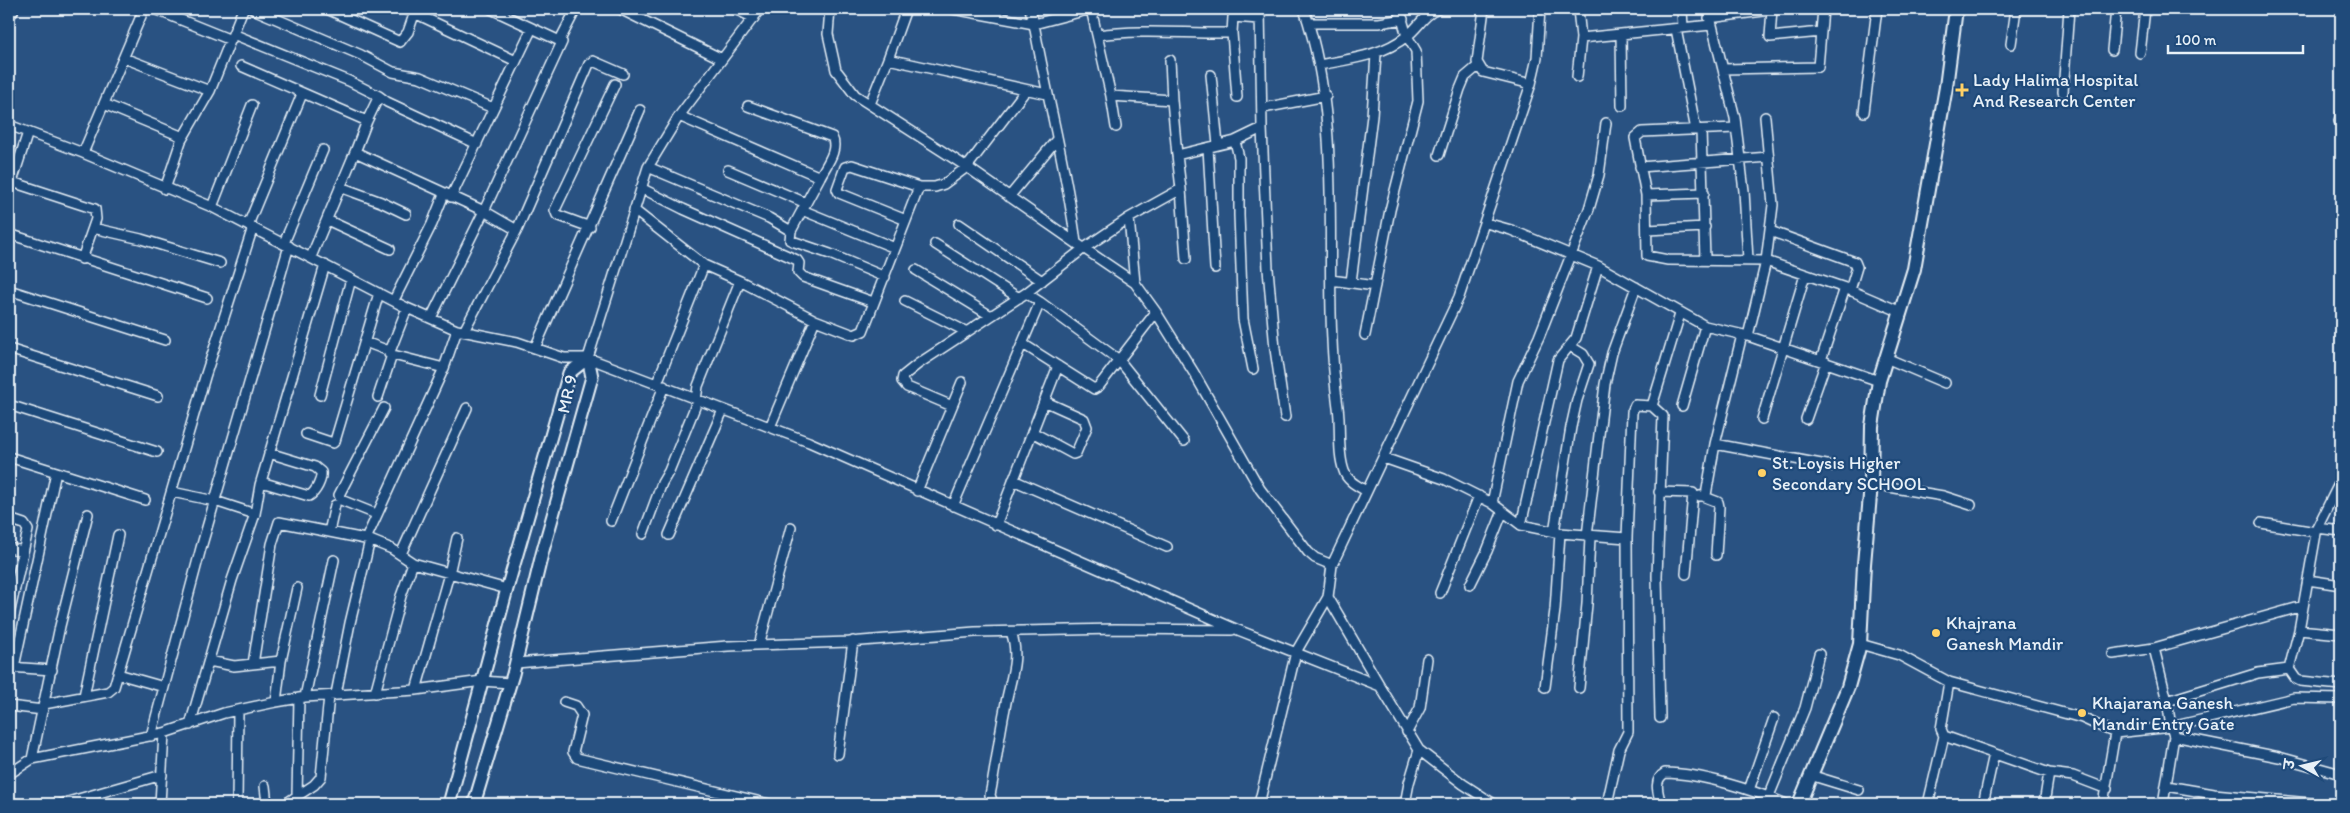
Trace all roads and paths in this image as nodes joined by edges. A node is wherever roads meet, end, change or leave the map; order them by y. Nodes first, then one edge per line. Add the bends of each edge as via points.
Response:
1 (144, 9) edge
2 (154, 9) edge
3 (243, 9) edge
4 (253, 9) edge
5 (327, 9) edge
6 (491, 9) edge
7 (576, 9) edge
8 (620, 9) edge
9 (735, 9) edge
10 (760, 9) edge
11 (830, 9) edge
12 (906, 9) edge
13 (954, 9) edge
14 (1030, 9) edge
15 (1260, 9) edge
16 (1304, 9) edge
17 (1399, 9) edge
18 (1438, 9) edge
19 (1484, 9) edge
20 (1540, 9) edge
21 (1578, 9) edge
22 (1682, 9) edge
23 (1708, 9) edge
24 (1823, 9) edge
25 (1877, 9) edge
26 (1956, 9) edge
27 (2016, 9) edge
28 (2069, 9) edge
29 (2116, 9) edge
30 (2145, 9) edge
31 (412, 10) edge
32 (1772, 10) edge
33 (1233, 13) edge
34 (754, 18) junction
35 (1259, 19) junction
36 (1403, 19) junction
37 (1710, 22) junction
38 (1309, 23) junction
39 (1034, 24) junction
40 (532, 28) junction
41 (1680, 29) junction
42 (1821, 32) junction
43 (1232, 33) junction
44 (1098, 34) junction
45 (1621, 35) junction
46 (1407, 36) junction
47 (232, 37) junction
48 (1582, 38) junction
49 (560, 40) junction
50 (2011, 44) dead end
51 (2112, 50) dead end
52 (2140, 53) dead end
53 (1376, 54) junction
54 (124, 58) junction
55 (722, 59) junction
56 (888, 59) junction
57 (1170, 60) dead end
58 (516, 61) junction
59 (1319, 65) junction
60 (241, 66) dead end
61 (1478, 66) junction
62 (1723, 69) junction
63 (623, 74) dead end
64 (1211, 75) dead end
65 (1577, 78) dead end
66 (615, 84) dead end
67 (1531, 84) junction
68 (210, 90) junction
69 (1026, 90) junction
70 (2063, 92) dead end
71 (302, 94) junction
72 (1047, 94) junction
73 (379, 96) junction
74 (1111, 96) junction
75 (1326, 96) junction
76 (1237, 97) dead end
77 (1172, 100) junction
78 (104, 104) junction
79 (870, 104) junction
80 (252, 105) dead end
81 (748, 106) dead end
82 (1622, 106) dead end
83 (494, 108) junction
84 (1263, 108) junction
85 (640, 110) dead end
86 (1864, 112) dead end
87 (679, 116) junction
88 (1765, 117) dead end
89 (367, 121) junction
90 (1606, 123) dead end
91 (9, 125) edge
92 (1116, 128) dead end
93 (1262, 128) junction
94 (1736, 128) junction
95 (1698, 130) junction
96 (28, 132) junction
97 (184, 137) junction
98 (1057, 138) junction
99 (1235, 141) junction
100 (477, 144) junction
101 (1218, 145) junction
102 (1208, 148) junction
103 (323, 150) dead end
104 (355, 152) junction
105 (83, 153) junction
106 (1177, 155) junction
107 (1439, 155) dead end
108 (1769, 157) junction
109 (1740, 160) junction
110 (1703, 161) junction
111 (648, 167) junction
112 (967, 167) junction
113 (1640, 167) junction
114 (728, 170) dead end
115 (820, 177) junction
116 (10, 181) edge
117 (340, 187) junction
118 (919, 187) junction
119 (165, 188) junction
120 (641, 188) junction
121 (1181, 189) junction
122 (1704, 193) junction
123 (447, 195) junction
124 (1646, 195) junction
125 (1010, 197) junction
126 (212, 207) junction
127 (804, 207) junction
128 (634, 210) junction
129 (484, 211) junction
130 (406, 214) dead end
131 (1129, 218) junction
132 (326, 220) junction
133 (906, 220) junction
134 (1486, 223) junction
135 (959, 224) dead end
136 (251, 226) junction
137 (590, 227) junction
138 (1705, 227) junction
139 (93, 228) junction
140 (517, 230) junction
141 (1647, 230) junction
142 (791, 231) junction
143 (1770, 231) junction
144 (9, 234) edge
145 (286, 244) junction
146 (934, 244) dead end
147 (1079, 246) junction
148 (895, 248) junction
149 (390, 249) dead end
150 (1573, 255) junction
151 (312, 257) junction
152 (82, 259) junction
153 (1186, 259) dead end
154 (1705, 260) junction
155 (1748, 260) junction
156 (1766, 261) junction
157 (220, 263) dead end
158 (325, 265) junction
159 (704, 265) junction
160 (1598, 266) junction
161 (1215, 268) dead end
162 (916, 270) dead end
163 (1805, 275) junction
164 (885, 277) junction
165 (351, 279) junction
166 (1331, 280) junction
167 (740, 281) junction
168 (1042, 281) junction
169 (1351, 282) junction
170 (1135, 283) junction
171 (1375, 286) junction
172 (1636, 287) junction
173 (1847, 289) junction
174 (9, 290) edge
175 (379, 293) junction
176 (1022, 295) junction
177 (207, 298) dead end
178 (394, 300) junction
179 (905, 301) dead end
180 (873, 302) junction
181 (1040, 302) junction
182 (407, 308) junction
183 (1156, 312) junction
184 (1902, 312) junction
185 (1680, 314) junction
186 (991, 316) junction
187 (431, 318) junction
188 (815, 320) junction
189 (1706, 326) junction
190 (461, 330) junction
191 (967, 332) junction
192 (1365, 335) dead end
193 (1745, 336) junction
194 (164, 340) dead end
195 (365, 342) junction
196 (1023, 344) junction
197 (1570, 346) junction
198 (535, 348) junction
199 (1783, 348) junction
200 (9, 349) edge
201 (390, 353) junction
202 (588, 358) junction
203 (1886, 358) junction
204 (1119, 360) junction
205 (1824, 361) junction
206 (1058, 366) junction
207 (444, 368) junction
208 (1253, 369) dead end
209 (1878, 380) junction
210 (962, 382) dead end
211 (1945, 383) dead end
212 (660, 385) junction
213 (320, 395) dead end
214 (158, 396) dead end
215 (378, 397) dead end
216 (697, 399) junction
217 (1044, 401) junction
218 (9, 405) edge
219 (952, 406) junction
220 (1652, 406) junction
221 (1682, 406) dead end
222 (384, 408) dead end
223 (467, 408) dead end
224 (723, 410) junction
225 (1285, 417) dead end
226 (1762, 419) dead end
227 (1806, 419) dead end
228 (770, 427) junction
229 (1032, 432) junction
230 (306, 434) dead end
231 (1184, 441) dead end
232 (1715, 444) junction
233 (157, 452) dead end
234 (269, 453) junction
235 (9, 457) edge
236 (1384, 458) junction
237 (1832, 466) dead end
238 (56, 472) junction
239 (1013, 480) junction
240 (2341, 480) edge
241 (261, 482) junction
242 (1871, 484) junction
243 (917, 491) junction
244 (1366, 491) junction
245 (172, 492) junction
246 (1659, 492) junction
247 (1693, 493) junction
248 (1479, 496) junction
249 (1705, 496) junction
250 (146, 500) dead end
251 (215, 501) junction
252 (1492, 503) junction
253 (334, 505) dead end
254 (953, 506) junction
255 (1971, 506) dead end
256 (1503, 511) junction
257 (88, 514) dead end
258 (254, 514) junction
259 (376, 514) junction
260 (9, 519) edge
261 (611, 520) dead end
262 (2261, 523) dead end
263 (996, 524) junction
264 (1521, 525) junction
265 (791, 527) dead end
266 (2317, 530) junction
267 (2341, 531) edge
268 (329, 532) junction
269 (1557, 533) junction
270 (643, 534) dead end
271 (118, 535) dead end
272 (669, 535) dead end
273 (1589, 537) junction
274 (457, 538) dead end
275 (1627, 538) junction
276 (368, 540) junction
277 (1167, 547) dead end
278 (9, 548) edge
279 (23, 551) junction
280 (401, 554) junction
281 (1716, 554) dead end
282 (334, 560) dead end
283 (413, 563) junction
284 (1332, 565) junction
285 (449, 574) junction
286 (1686, 574) dead end
287 (13, 578) edge
288 (2308, 580) junction
289 (1470, 585) dead end
290 (2341, 585) edge
291 (297, 588) dead end
292 (507, 589) junction
293 (1440, 593) dead end
294 (1328, 598) junction
295 (2303, 606) junction
296 (10, 609) edge
297 (1238, 630) junction
298 (2299, 630) junction
299 (1011, 632) junction
300 (2341, 634) edge
301 (853, 641) junction
302 (1860, 644) junction
303 (759, 645) junction
304 (2154, 648) junction
305 (1296, 652) junction
306 (1819, 654) dead end
307 (2113, 654) dead end
308 (1427, 659) dead end
309 (209, 661) junction
310 (281, 662) junction
311 (516, 663) junction
312 (253, 664) junction
313 (12, 667) edge
314 (2289, 669) junction
315 (52, 670) junction
316 (118, 674) junction
317 (482, 681) junction
318 (1950, 682) junction
319 (510, 683) junction
320 (2341, 684) edge
321 (1380, 686) junction
322 (164, 687) junction
323 (1545, 687) dead end
324 (1580, 688) dead end
325 (416, 690) junction
326 (375, 693) junction
327 (333, 695) junction
328 (84, 696) junction
329 (302, 698) junction
330 (2341, 699) edge
331 (2167, 701) junction
332 (276, 702) junction
333 (564, 702) dead end
334 (9, 706) edge
335 (43, 707) junction
336 (238, 710) junction
337 (1660, 718) dead end
338 (1774, 718) dead end
339 (190, 724) junction
340 (1407, 732) junction
341 (2172, 732) junction
342 (164, 733) junction
343 (2115, 734) junction
344 (151, 736) junction
345 (1944, 736) junction
346 (1419, 750) junction
347 (838, 754) dead end
348 (1994, 754) junction
349 (32, 759) junction
350 (2050, 773) junction
351 (9, 774) edge
352 (2341, 774) edge
353 (162, 775) junction
354 (1810, 775) junction
355 (266, 786) dead end
356 (2167, 786) junction
357 (2107, 789) junction
358 (1750, 790) junction
359 (1859, 790) dead end
360 (2214, 794) junction
361 (297, 796) junction
362 (1769, 796) junction
363 (86, 801) edge
364 (2249, 801) edge
365 (61, 804) edge
366 (160, 804) edge
367 (237, 804) edge
368 (267, 804) edge
369 (285, 804) edge
370 (449, 804) edge
371 (474, 804) edge
372 (769, 804) edge
373 (993, 804) edge
374 (1259, 804) edge
375 (1405, 804) edge
376 (1494, 804) edge
377 (1607, 804) edge
378 (1661, 804) edge
379 (1786, 804) edge
380 (1799, 804) edge
381 (1928, 804) edge
382 (1983, 804) edge
383 (2044, 804) edge
384 (2104, 804) edge
385 (2163, 804) edge
386 (2212, 804) edge
387 (2321, 804) edge

1 - 54 street
2 - 47 street
3 - 47 street
4 - 83 street via 393,72 420,77
5 - 31 street via 400,42 408,32
6 - 40 street
7 - 49 street
8 - 55 street
9 - 34 street
10 - 34 street
11 - 79 street via 828,34 836,70 856,95
12 - 56 street
13 - 39 street
14 - 39 street
15 - 35 street
16 - 38 street
17 - 36 street
18 - 46 street via 1426,14
19 - 61 street
20 - 67 street via 1537,58
21 - 48 street
22 - 41 street
23 - 37 street
24 - 42 street
25 - 86 street
26 - 184 main road via 1946,88 1919,241
27 - 50 street
28 - 70 street
29 - 51 street
30 - 52 street
31 - 58 street
32 - 37 street
32 - 42 street via 1770,37
33 - 35 street
33 - 43 street
34 - 55 street
35 - 84 street
36 - 38 street via 1379,24
36 - 46 street
37 - 41 street
37 - 62 street
38 - 59 street
39 - 44 street via 1091,9
39 - 72 street
40 - 49 street
40 - 58 street
41 - 45 street
41 - 95 street
42 - 62 street via 1818,67
43 - 44 street
43 - 76 street
44 - 74 street
45 - 48 street
45 - 82 street
46 - 53 street
46 - 171 street via 1416,51 1418,102 1390,210
47 - 68 street
47 - 73 street via 268,47
48 - 65 street
49 - 129 street via 558,52
53 - 59 street
53 - 169 street via 1372,116
54 - 68 street
54 - 78 street
55 - 87 street
56 - 69 street
56 - 79 street
57 - 77 street
58 - 83 street
59 - 75 street
60 - 71 street
61 - 67 street via 1483,72
61 - 107 street via 1466,77 1460,89
62 - 94 street
63 - 140 street via 598,62 589,64
64 - 101 street
66 - 137 street via 555,210 557,215
67 - 134 street
68 - 97 street
69 - 72 street
69 - 112 street
71 - 89 street
71 - 136 street
72 - 98 street
73 - 89 street
73 - 100 street
74 - 77 street
74 - 92 street
75 - 84 street
75 - 166 street via 1331,162
77 - 106 street
78 - 97 street
78 - 105 street
79 - 112 street
80 - 126 street
81 - 115 street via 832,138 835,142 833,154
83 - 100 street
84 - 93 street
85 - 137 street
87 - 111 street
87 - 115 street
88 - 108 street
89 - 104 street
90 - 150 street via 1599,175
91 - 96 street
93 - 99 street
93 - 225 street via 1268,270
94 - 95 street
94 - 109 street
95 - 110 street
95 - 113 street via 1642,132 1635,141
96 - 105 street
96 - 116 street
97 - 119 street
98 - 125 street
98 - 147 street
99 - 101 street
99 - 208 street via 1239,158 1243,320
100 - 123 street
101 - 102 street
102 - 106 street
102 - 161 street
103 - 145 street
104 - 117 street
104 - 123 street
105 - 119 street
106 - 121 street
108 - 109 street
108 - 143 street
109 - 110 street
109 - 155 street
110 - 113 street
110 - 122 street
111 - 120 street
111 - 142 street via 770,218
112 - 118 street via 944,184
112 - 125 street
113 - 124 street
114 - 127 street
115 - 127 street
116 - 139 street via 95,209
117 - 130 street
117 - 132 street
118 - 133 street
118 - 133 street via 852,165 845,167 837,188 839,192
119 - 126 street
120 - 128 street
120 - 180 street via 797,260 802,277
121 - 131 street
121 - 153 street
122 - 124 street
122 - 138 street
123 - 129 street
123 - 178 street
124 - 141 street
125 - 147 street
126 - 136 street
127 - 142 street
127 - 148 street
128 - 159 street
128 - 202 street
129 - 140 street
129 - 187 street
131 - 147 street
131 - 170 street
132 - 149 street
132 - 151 street
133 - 148 street
134 - 150 street
134 - 236 street via 1459,297
135 - 168 street
136 - 145 street
136 - 245 street
137 - 198 street
138 - 141 street
138 - 154 street
139 - 152 street
139 - 157 street
140 - 190 street
141 - 154 street via 1646,256 1668,260
142 - 164 street via 792,241
143 - 156 street
143 - 173 street via 1855,262 1857,267
144 - 152 street
145 - 151 street
145 - 251 street
146 - 176 street
147 - 168 street
147 - 170 street
148 - 164 street
150 - 160 street
150 - 252 street via 1518,381
151 - 158 street
152 - 177 street
154 - 155 street
155 - 156 street
156 - 163 street
156 - 193 street
158 - 165 street
158 - 234 street
159 - 167 street
159 - 212 street
160 - 172 street
160 - 197 street via 1576,338
162 - 186 street
163 - 173 street
163 - 199 street
164 - 180 street
165 - 175 street
165 - 213 street
166 - 169 street
166 - 244 street via 1332,367 1343,464 1348,479
167 - 188 street
167 - 216 street via 698,386
168 - 176 street
169 - 171 street
170 - 183 street
171 - 192 street
172 - 185 street
172 - 273 street via 1605,384
173 - 184 street
173 - 205 street
174 - 194 street
175 - 178 street
175 - 195 street
176 - 181 street
176 - 186 street
178 - 182 street
179 - 191 street
180 - 188 street via 863,331 857,335
181 - 196 street
181 - 204 street
182 - 187 street
182 - 201 street
183 - 204 street
183 - 284 street via 1233,438 1260,489 1308,552
184 - 203 main road
185 - 189 street
185 - 220 street
186 - 191 street
187 - 190 street
188 - 228 street
189 - 193 street
189 - 221 street
190 - 198 street
190 - 207 street
191 - 219 street via 918,364 902,381 907,387
193 - 199 street
193 - 232 street
195 - 201 street
195 - 230 street via 335,441
196 - 206 street
196 - 254 street
197 - 264 street via 1558,360
197 - 269 street via 1583,354 1589,364 1571,427
198 - 202 street via 564,358
199 - 205 street
199 - 226 street
200 - 214 street
201 - 207 street
201 - 215 street
202 - 212 street
202 - 292 street, MR 9 via 569,373
202 - 311 street, MR 9 via 592,378 542,554
203 - 209 main road
203 - 211 street
204 - 206 street via 1094,389
204 - 231 street
205 - 209 street
205 - 227 street
206 - 217 street
207 - 259 street
209 - 242 main road via 1872,426
210 - 219 street
212 - 216 street
212 - 261 street
216 - 224 street
216 - 270 street
217 - 229 street
217 - 229 street via 1084,419 1088,426 1073,454
218 - 233 street
219 - 243 street
220 - 246 street via 1663,416
220 - 275 street via 1636,405 1632,412
222 - 259 street via 339,495 342,500
223 - 280 street
224 - 228 street
224 - 272 street
228 - 243 street
229 - 239 street
232 - 237 street
232 - 249 street
234 - 241 street
234 - 241 street via 316,467 321,478 309,496
235 - 238 street
236 - 244 street
236 - 248 street via 1444,479
238 - 250 street
238 - 313 street
239 - 263 street
239 - 277 street
240 - 266 street
241 - 258 street
242 - 255 street via 1943,496
242 - 302 main road
243 - 254 street
244 - 284 street
245 - 251 street
245 - 316 street
246 - 247 street
246 - 337 street
247 - 249 street
247 - 286 street
248 - 252 street
248 - 293 street
249 - 281 street via 1718,502 1719,507
251 - 258 street
251 - 322 street
252 - 256 street
253 - 268 street
254 - 263 street
256 - 264 street
256 - 289 street
257 - 315 street
258 - 309 street
259 - 276 street
260 - 279 street via 27,526
262 - 266 street
263 - 297 street
264 - 269 street
265 - 303 street
266 - 267 street
266 - 288 street
268 - 276 street
268 - 312 street via 279,522 272,544
269 - 273 street
269 - 323 street via 1555,610
271 - 328 street
273 - 275 street
273 - 324 street
274 - 285 street
275 - 377 street via 1628,732 1619,750
276 - 280 street
276 - 327 street
278 - 279 street
279 - 287 street
280 - 283 street
282 - 329 street
283 - 285 street
283 - 326 street
284 - 294 street
285 - 292 street
285 - 325 street
287 - 296 street
288 - 290 street
288 - 295 street
291 - 310 street
292 - 317 street, MR 9
294 - 305 street
294 - 321 street
295 - 298 street
295 - 304 street
297 - 299 street via 1115,628
297 - 305 street
298 - 300 street
298 - 314 street
299 - 301 street
299 - 373 street via 1015,668 1004,708 990,795
301 - 303 street
301 - 347 street
302 - 318 street via 1899,655
302 - 354 main road via 1848,687
303 - 311 street
304 - 307 street
304 - 331 street
305 - 321 street
305 - 374 street
306 - 362 street via 1802,716
308 - 340 street via 1420,708
309 - 312 street via 234,666
309 - 339 street
310 - 312 street
310 - 332 street
311 - 319 street, MR 9
313 - 315 street
314 - 320 street via 2296,679
314 - 331 street via 2258,674
315 - 335 street
316 - 322 street
316 - 328 street via 112,690
317 - 319 street
317 - 325 street
317 - 370 street, MR 9
318 - 343 street via 2082,718
318 - 345 street via 1941,729
319 - 371 street, MR 9
321 - 340 street
322 - 344 street
325 - 326 street
326 - 327 street
327 - 329 street
327 - 361 street via 321,777
328 - 335 street
329 - 332 street
329 - 361 street
330 - 341 street via 2294,698
331 - 341 street
332 - 336 street
333 - 372 street via 576,706 582,715 574,752 577,758
334 - 335 street
335 - 349 street
336 - 339 street
336 - 367 street
338 - 358 street
339 - 342 street
340 - 346 street
341 - 343 street
341 - 352 street
341 - 356 street
342 - 344 street
342 - 353 street
343 - 357 street
344 - 349 street
345 - 348 street
345 - 381 street
346 - 375 street
346 - 376 street
348 - 350 street
348 - 382 street
349 - 351 street
350 - 357 street via 2073,776
350 - 383 street
353 - 363 street
353 - 366 street
354 - 359 street
354 - 380 main road
355 - 368 street
356 - 360 street
356 - 385 street
357 - 384 street
358 - 362 street
358 - 378 street via 1680,773 1664,773 1658,778 1657,788
360 - 364 street
360 - 386 street
361 - 369 street
362 - 379 street
363 - 365 street
364 - 387 street

